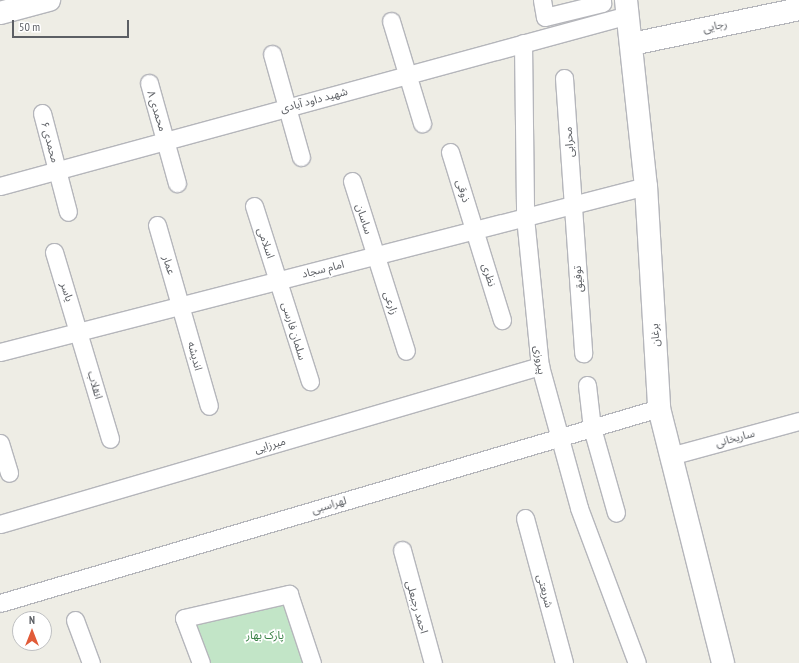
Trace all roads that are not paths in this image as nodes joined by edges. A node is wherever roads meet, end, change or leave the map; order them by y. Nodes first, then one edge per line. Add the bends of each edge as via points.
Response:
1 (49, 0) edge
2 (542, 0) edge
3 (602, 0) edge
4 (627, 7) edge
5 (799, 9) edge
6 (0, 13) edge
7 (391, 21) dead end
8 (523, 43) junction
9 (632, 44) junction
10 (272, 54) dead end
11 (407, 75) junction
12 (564, 78) dead end
13 (149, 83) dead end
14 (288, 107) junction
15 (42, 113) dead end
16 (422, 123) dead end
17 (166, 140) junction
18 (450, 152) dead end
19 (300, 157) dead end
20 (57, 170) junction
21 (352, 182) dead end
22 (177, 183) dead end
23 (0, 186) edge
24 (646, 186) junction
25 (574, 205) junction
26 (254, 206) dead end
27 (68, 212) dead end
28 (525, 218) junction
29 (157, 225) dead end
30 (475, 230) junction
31 (54, 252) dead end
32 (376, 256) junction
33 (279, 281) junction
34 (182, 306) junction
35 (502, 320) dead end
36 (80, 332) junction
37 (406, 351) dead end
38 (0, 352) edge
39 (583, 353) dead end
40 (540, 366) junction
41 (310, 381) dead end
42 (587, 385) dead end
43 (209, 406) dead end
44 (659, 408) junction
45 (799, 421) edge
46 (592, 428) junction
47 (558, 437) junction
48 (110, 439) dead end
49 (0, 443) edge
50 (670, 456) junction
51 (9, 473) dead end
52 (616, 513) dead end
53 (525, 518) dead end
54 (0, 524) edge
55 (402, 550) dead end
56 (0, 603) edge
57 (75, 620) dead end
58 (91, 663) edge
59 (202, 663) edge
60 (312, 663) edge
61 (433, 663) edge
62 (564, 663) edge
63 (637, 663) edge
64 (723, 663) edge

1 - 6 main road
2 - 3 street via 545,17 602,3
4 - 8 street, شهید داود آبادی
4 - 9 main road, برغان
5 - 9 main road, رجایی
7 - 11 street
8 - 11 street, شهید داود آبادی
8 - 28 street, پیروزی
9 - 24 main road, برغان
10 - 14 street
11 - 14 street, شهید داود آبادی
11 - 16 street
12 - 25 street, محرابی
13 - 17 street, محمدی ۸
14 - 17 street, شهید داود آبادی
14 - 19 street
15 - 20 street, محمدی ۶
17 - 20 street, شهید داود آبادی
17 - 22 street, محمدی ۸
18 - 30 street, ذوقی
20 - 23 street, شهید داود آبادی
20 - 27 street, محمدی ۶
21 - 32 street, ساسان
24 - 25 street, امام سجاد
24 - 44 main road, برغان
25 - 28 street, امام سجاد
25 - 39 street, توفیق
26 - 33 street, اسلامی
28 - 30 street, امام سجاد
28 - 40 street, پیروزی
29 - 34 street, عمار
30 - 32 street, امام سجاد
30 - 35 street, نظری
31 - 36 street, یاسر
32 - 33 street, امام سجاد
32 - 37 street, زارعی
33 - 34 street, امام سجاد
33 - 41 street, سلمان فارسی
34 - 36 street, امام سجاد
34 - 43 street, اندیشه
36 - 38 street, امام سجاد
36 - 48 street, انقلاب
40 - 47 street, پیروزی
40 - 54 street, میرزایی
42 - 46 street
44 - 46 street, لهراسبی
44 - 50 main road, برغان
45 - 50 street, ساریخانی
46 - 47 street, لهراسبی
46 - 52 street
47 - 56 street, لهراسبی
47 - 63 street, پیروزی via 579,508
49 - 51 street
50 - 64 main road, برغان
53 - 62 street, شریعتی
55 - 61 street, احمد رجبعلی
57 - 58 street
59 - 60 street via 184,618 288,594

